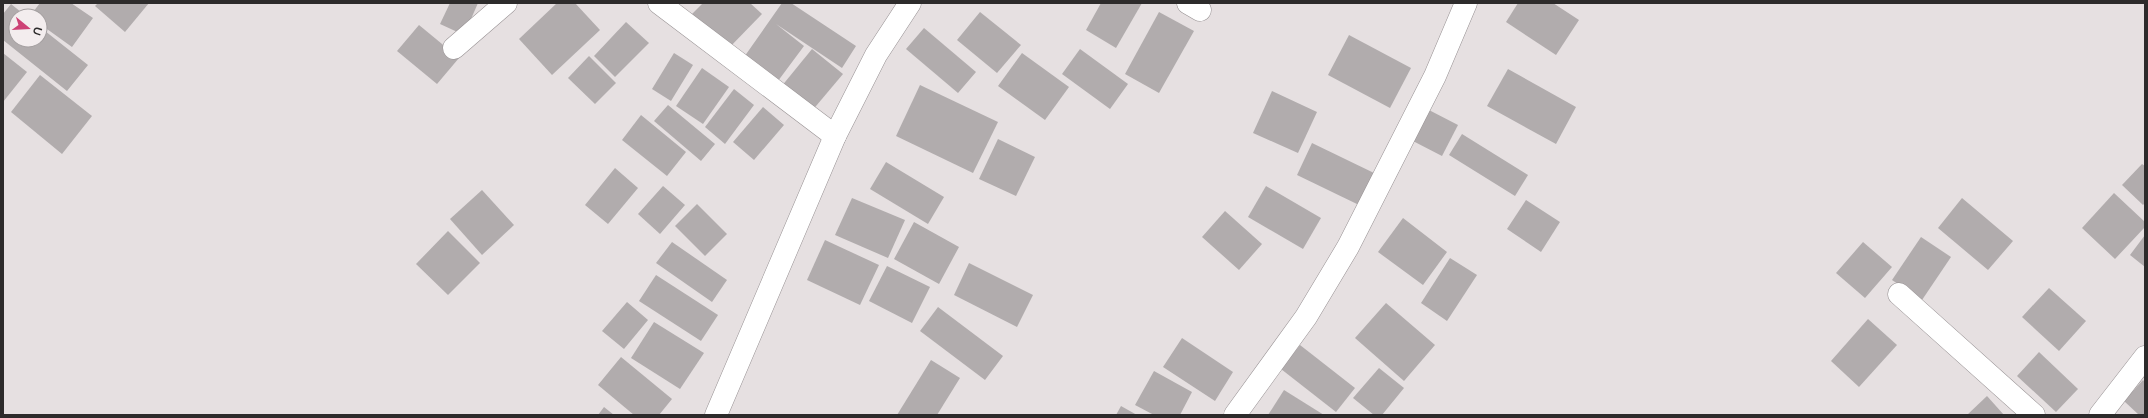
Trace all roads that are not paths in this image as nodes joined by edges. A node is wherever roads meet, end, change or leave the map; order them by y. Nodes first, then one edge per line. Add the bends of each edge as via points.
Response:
1 (506, 3) edge
2 (660, 3) edge
3 (910, 3) edge
4 (1466, 3) edge
5 (454, 48) dead end
6 (835, 136) junction
7 (1899, 294) dead end
8 (2145, 357) edge
9 (1237, 414) edge
10 (716, 415) edge
11 (2034, 415) edge
12 (2100, 415) edge

1 - 5 street
2 - 6 street
3 - 6 street via 876,55
4 - 9 street via 1435,76 1348,247 1306,317
6 - 10 street
7 - 11 street
8 - 12 street

